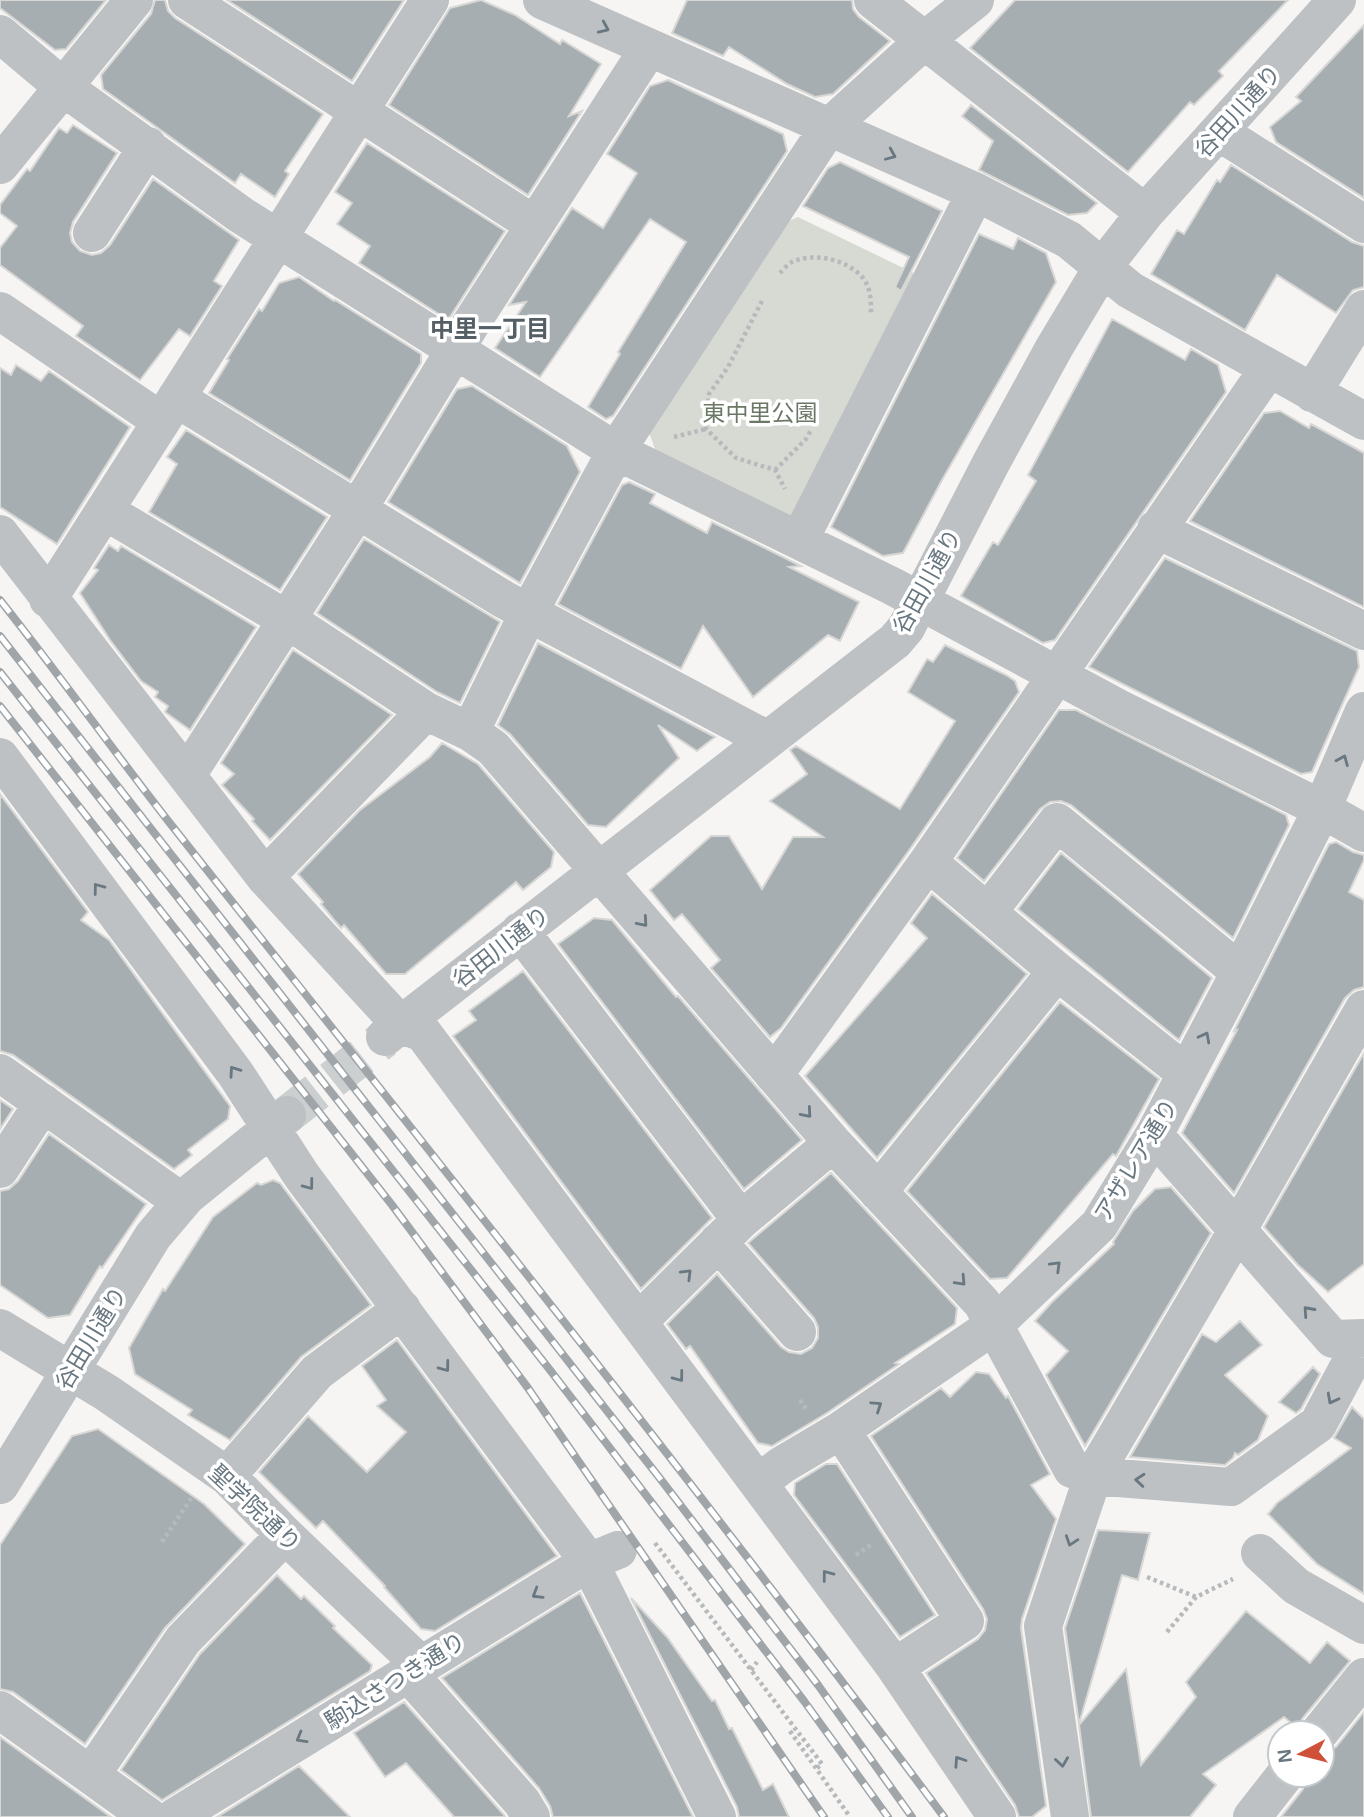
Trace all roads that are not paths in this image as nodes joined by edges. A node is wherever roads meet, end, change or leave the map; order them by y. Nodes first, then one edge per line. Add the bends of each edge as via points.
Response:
1 (134, 0) edge
2 (187, 0) edge
3 (430, 0) edge
4 (542, 0) edge
5 (873, 0) edge
6 (975, 0) edge
7 (1337, 0) edge
8 (0, 34) edge
9 (925, 40) junction
10 (649, 48) junction
11 (63, 87) junction
12 (357, 111) junction
13 (828, 128) junction
14 (1219, 132) junction
15 (148, 146) junction
16 (0, 165) edge
17 (976, 192) junction
18 (1144, 213) junction
19 (1364, 224) edge
20 (535, 225) junction
21 (92, 233) dead end
22 (276, 238) junction
23 (1102, 268) junction
24 (1364, 309) edge
25 (0, 311) edge
26 (455, 350) junction
27 (1269, 369) junction
28 (1312, 393) junction
29 (169, 410) junction
30 (1364, 421) edge
31 (616, 451) junction
32 (358, 509) junction
33 (105, 511) junction
34 (1156, 529) junction
35 (0, 534) edge
36 (803, 535) junction
37 (48, 599) junction
38 (920, 601) junction
39 (528, 614) junction
40 (286, 619) junction
41 (1364, 631) edge
42 (1058, 676) junction
43 (426, 711) junction
44 (1364, 711) edge
45 (470, 732) junction
46 (766, 739) junction
47 (0, 757) edge
48 (187, 775) junction
49 (1322, 809) junction
50 (1364, 833) edge
51 (928, 862) junction
52 (598, 871) junction
53 (265, 877) junction
54 (988, 912) junction
55 (520, 931) junction
56 (1057, 971) junction
57 (1240, 972) junction
58 (1364, 1009) edge
59 (393, 1032) junction
60 (0, 1073) edge
61 (1186, 1073) junction
62 (774, 1075) junction
63 (43, 1103) junction
64 (278, 1122) junction
65 (1154, 1135) junction
66 (833, 1143) junction
67 (0, 1169) edge
68 (878, 1192) junction
69 (182, 1202) junction
70 (729, 1231) junction
71 (1237, 1231) junction
72 (402, 1309) junction
73 (638, 1322) junction
74 (993, 1326) junction
75 (0, 1328) edge
76 (797, 1332) dead end
77 (1364, 1338) edge
78 (70, 1373) junction
79 (841, 1430) junction
80 (227, 1476) junction
81 (1093, 1476) junction
82 (1, 1482) edge
83 (758, 1483) junction
84 (285, 1535) junction
85 (618, 1549) junction
86 (1264, 1558) road end
87 (1364, 1625) edge
88 (895, 1667) junction
89 (414, 1669) junction
90 (1364, 1676) edge
91 (0, 1710) edge
92 (1330, 1719) edge
93 (90, 1775) junction
94 (1274, 1789) edge
95 (149, 1817) edge
96 (175, 1817) edge
97 (531, 1817) edge
98 (717, 1817) edge
99 (997, 1817) edge
100 (1070, 1817) edge
101 (1252, 1817) edge

1 - 11 street
2 - 12 street
3 - 12 street
4 -> 10 street
5 - 9 street
6 - 9 street
7 - 14 street, 谷田川通り
8 - 11 street
9 - 13 street
9 - 18 street
10 - 13 street
10 - 20 street
11 - 15 street
11 - 16 street
12 - 20 street
12 - 22 street
13 -> 17 street
13 - 31 street
14 - 18 street, 谷田川通り
14 - 19 street
15 - 21 street
15 - 22 street
17 - 23 street via 1069,240
17 - 36 street
18 - 23 street, 谷田川通り
20 - 26 street
22 - 26 street
22 - 29 street
23 - 27 street via 1130,290
23 - 38 street, 谷田川通り via 991,463
24 - 28 street
25 - 29 street
26 - 31 street
26 - 32 street
27 - 28 street
27 - 34 street
28 - 30 street
29 - 32 street
29 - 33 street
31 - 36 street
31 - 39 street
32 - 39 street
32 - 40 street
33 - 37 street
33 - 40 street
34 - 41 street
34 - 42 street
35 - 37 street
36 - 38 street
37 - 48 street
38 - 42 street
38 - 46 street, 谷田川通り via 895,641
39 - 45 street
39 - 46 street
40 - 43 street
40 - 48 street
42 - 49 street
42 - 51 street
43 - 45 street
43 - 53 street
49 -> 44 street, アザレア通り
45 - 52 street via 493,748
46 - 52 street, 谷田川通り
64 -> 47 street via 235,1073
48 - 53 street
49 - 50 street
49 - 57 street, アザレア通り
51 - 54 street
51 - 62 street
52 - 55 street, 谷田川通り
52 -> 62 street
53 - 59 street
54 - 56 street
54 - 57 street via 1058,822
55 - 59 street, 谷田川通り
55 - 70 street
56 - 61 street
56 - 68 street
61 -> 57 street, アザレア通り
58 - 71 street
59 - 73 street via 423,1033
60 - 63 street
61 - 65 street, アザレア通り
62 -> 66 street
63 - 67 street
63 - 69 street
64 - 69 street, 谷田川通り
64 -> 72 street via 302,1176
65 - 71 street
74 -> 65 street, アザレア通り via 1099,1225
66 - 68 street
66 - 70 street
68 -> 74 street via 982,1303
69 - 78 street, 谷田川通り via 153,1236
73 -> 70 street
70 - 76 street
77 -> 71 street via 1334,1339
71 - 81 street
72 - 80 street via 317,1372
72 -> 85 street
73 -> 83 street
79 -> 74 street, アザレア通り
74 - 81 street via 1072,1469
75 - 78 street, 聖学院通り
77 -> 81 street via 1318,1424 1231,1488
78 - 80 street, 聖学院通り via 107,1393
78 - 82 street, 谷田川通り
79 - 83 street, アザレア通り
79 - 88 street via 965,1621
80 - 84 street, 聖学院通り
81 -> 100 street via 1043,1626
88 -> 83 street
84 - 89 street, 聖学院通り
84 - 93 street via 183,1640
85 -> 89 street, 駒込さつき通り
85 - 98 street
86 - 87 street via 1296,1586
99 -> 88 street
89 -> 96 street, 駒込さつき通り
89 - 97 street, 聖学院通り
90 - 92 street
91 - 93 street
93 - 95 street
94 - 101 street

